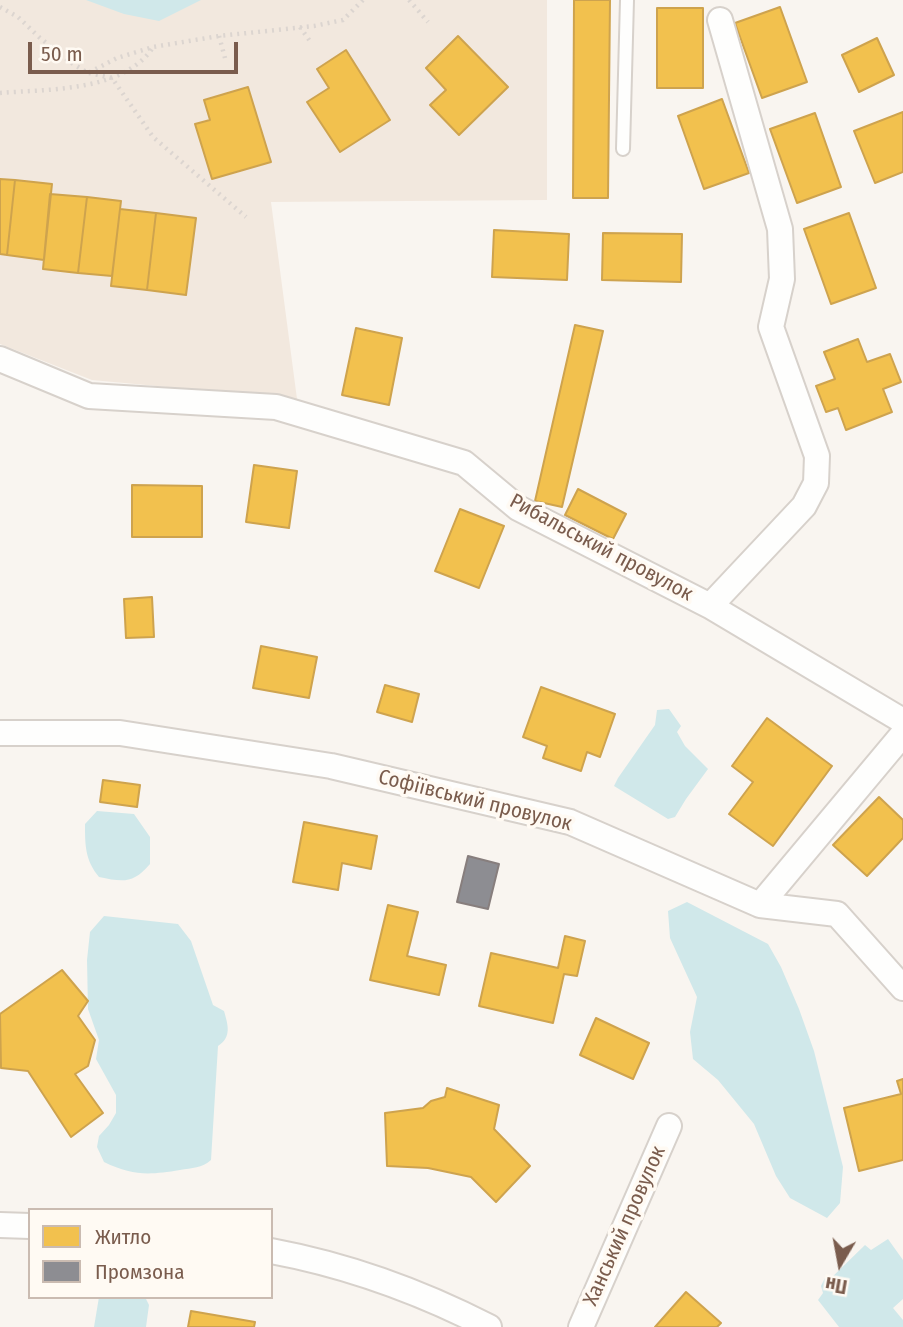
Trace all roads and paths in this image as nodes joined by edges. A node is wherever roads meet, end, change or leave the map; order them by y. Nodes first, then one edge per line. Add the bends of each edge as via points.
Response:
1 (363, 0) edge
2 (410, 0) edge
3 (627, 0) edge
4 (0, 7) edge
5 (720, 20) dead end
6 (428, 22) dead end
7 (300, 27) junction
8 (219, 36) junction
9 (312, 44) dead end
10 (153, 47) junction
11 (225, 58) dead end
12 (88, 73) junction
13 (112, 78) junction
14 (0, 93) edge
15 (623, 149) dead end
16 (246, 217) dead end
17 (0, 359) edge
18 (710, 606) junction
19 (903, 721) edge
20 (0, 733) edge
21 (903, 734) edge
22 (760, 905) junction
23 (903, 988) edge
24 (669, 1126) dead end
25 (0, 1225) edge
26 (28, 1226) edge
27 (273, 1251) edge
28 (489, 1327) edge
29 (581, 1327) edge

1 - 7 path via 343,20
2 - 6 path
3 - 15 lane
4 - 12 path via 18,16
5 - 18 street, Рибальський провулок via 780,229 782,279 771,327 817,456 816,483 804,506
7 - 8 path
7 - 9 path
8 - 10 path
8 - 11 path
10 - 12 path
10 - 13 path via 144,60
12 - 13 path
13 - 14 path via 79,87
13 - 16 path via 153,136
17 - 18 street, Рибальський провулок via 89,396 276,407 464,463 518,508
18 - 19 street
20 - 22 street, Софіївський провулок via 120,733 331,766 570,822
21 - 22 street
22 - 23 street, Софіївський провулок via 837,914
24 - 29 street, Ханський провулок
25 - 26 street
27 - 28 street via 386,1283

